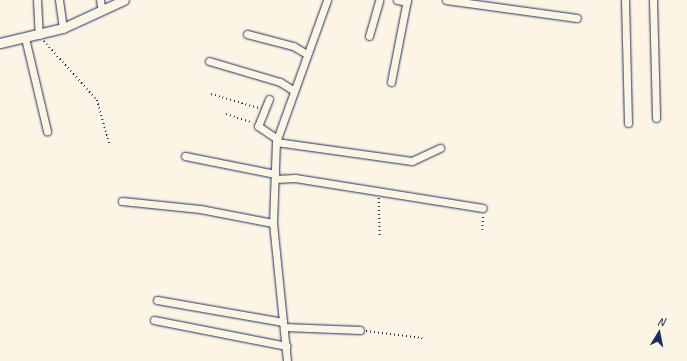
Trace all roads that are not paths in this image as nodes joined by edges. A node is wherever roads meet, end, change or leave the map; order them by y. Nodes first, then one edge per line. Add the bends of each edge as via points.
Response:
1 (37, 0) edge
2 (59, 0) edge
3 (100, 0) edge
4 (124, 0) edge
5 (327, 0) edge
6 (379, 0) edge
7 (397, 0) edge
8 (446, 0) edge
9 (625, 0) edge
10 (653, 0) edge
11 (407, 1) edge
12 (102, 11) junction
13 (577, 18) dead end
14 (63, 28) junction
15 (247, 34) dead end
16 (40, 35) junction
17 (369, 36) dead end
18 (25, 38) junction
19 (0, 43) edge
20 (307, 54) junction
21 (209, 60) dead end
22 (391, 82) dead end
23 (293, 90) junction
24 (269, 99) dead end
25 (656, 118) dead end
26 (628, 123) dead end
27 (47, 131) dead end
28 (277, 140) junction
29 (440, 148) dead end
30 (186, 156) dead end
31 (275, 176) junction
32 (122, 201) dead end
33 (483, 208) road end
34 (274, 223) junction
35 (157, 300) dead end
36 (154, 320) dead end
37 (283, 324) junction
38 (360, 330) road end
39 (286, 346) junction
40 (287, 361) edge

1 - 16 street
2 - 14 street
3 - 12 street
4 - 12 main road
5 - 20 street
6 - 17 street
7 - 11 street
8 - 13 street
9 - 26 street
10 - 25 street
11 - 22 street
12 - 14 main road
14 - 16 main road
15 - 20 street via 293,46
16 - 18 main road
18 - 19 main road
18 - 27 street
20 - 23 street
21 - 23 street via 280,82
23 - 28 street
24 - 28 street via 258,126
28 - 29 street via 412,161
28 - 31 street
30 - 31 street
31 - 33 street
31 - 34 street
32 - 34 street via 200,209
34 - 37 street
35 - 37 street
36 - 39 street
37 - 38 street
37 - 39 street
39 - 40 street

